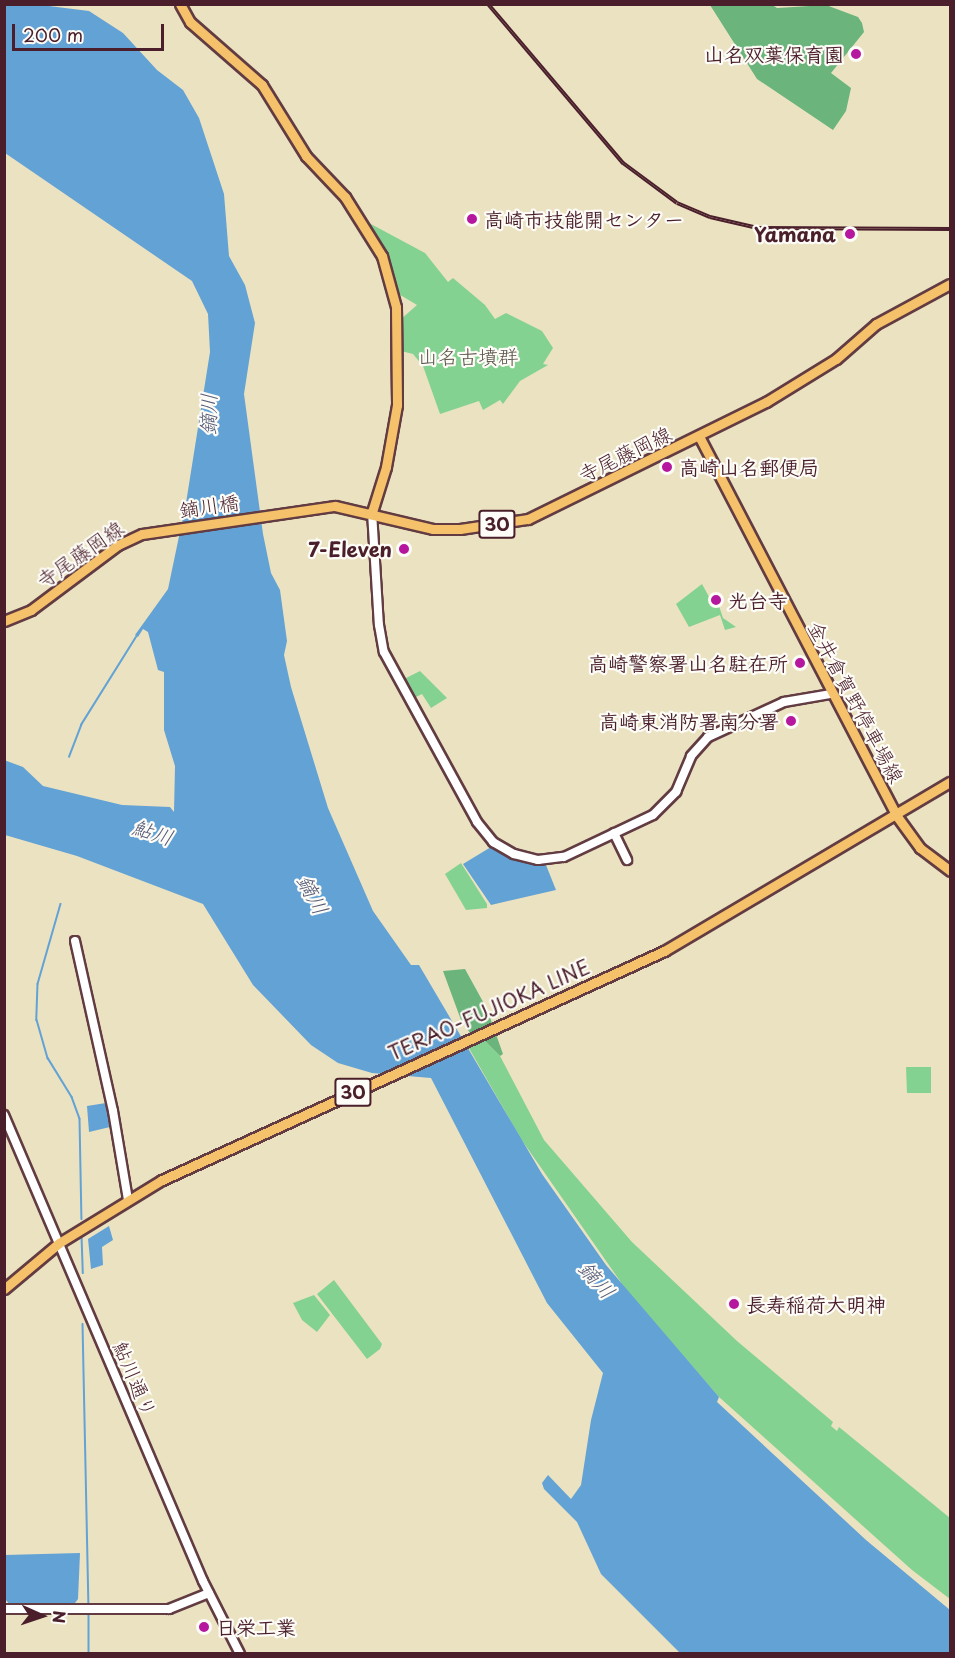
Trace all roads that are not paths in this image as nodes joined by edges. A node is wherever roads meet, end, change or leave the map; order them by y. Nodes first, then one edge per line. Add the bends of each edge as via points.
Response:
1 (180, 4) edge
2 (951, 284) edge
3 (700, 438) junction
4 (372, 512) junction
5 (279, 513) joint
6 (144, 533) joint
7 (4, 621) edge
8 (831, 694) junction
9 (951, 782) edge
10 (896, 815) junction
11 (614, 833) junction
12 (627, 860) dead end
13 (951, 871) edge
14 (75, 941) dead end
15 (4, 1115) edge
16 (128, 1200) junction
17 (59, 1243) junction
18 (4, 1289) edge
19 (209, 1593) junction
20 (4, 1609) edge
21 (240, 1653) edge

1 - 4 main road via 190,22 262,85 306,156 345,197 382,256 396,307 397,405 386,467
2 - 3 main road, 寺尾藤岡線 / 30 via 876,324 804,380
3 - 4 main road, 寺尾藤岡線 / 30 via 528,519 448,530
3 - 8 main road, 金井倉賀野停車場線
4 - 5 main road, 寺尾藤岡線 / 30 via 335,506
4 - 11 street via 384,652 482,830 509,852 538,860 564,857
5 - 6 main road, 鏑川橋 / 30
6 - 7 main road, 寺尾藤岡線 / 30 via 118,545 31,610
8 - 10 main road, 金井倉賀野停車場線
8 - 11 street via 784,702 708,737 691,756 676,792 665,806
9 - 10 main road, 30
10 - 13 main road, 金井倉賀野停車場線 via 920,848
10 - 16 main road, TERAO-FUJIOKA LINE / 30 via 664,951 202,1161
11 - 12 street
14 - 16 street via 113,1111
15 - 17 street, 鮎川通り
16 - 17 main road, TERAO-FUJIOKA LINE / 30
17 - 18 main road
17 - 19 street, 鮎川通り
19 - 20 street via 170,1609
19 - 21 street, 鮎川通り

